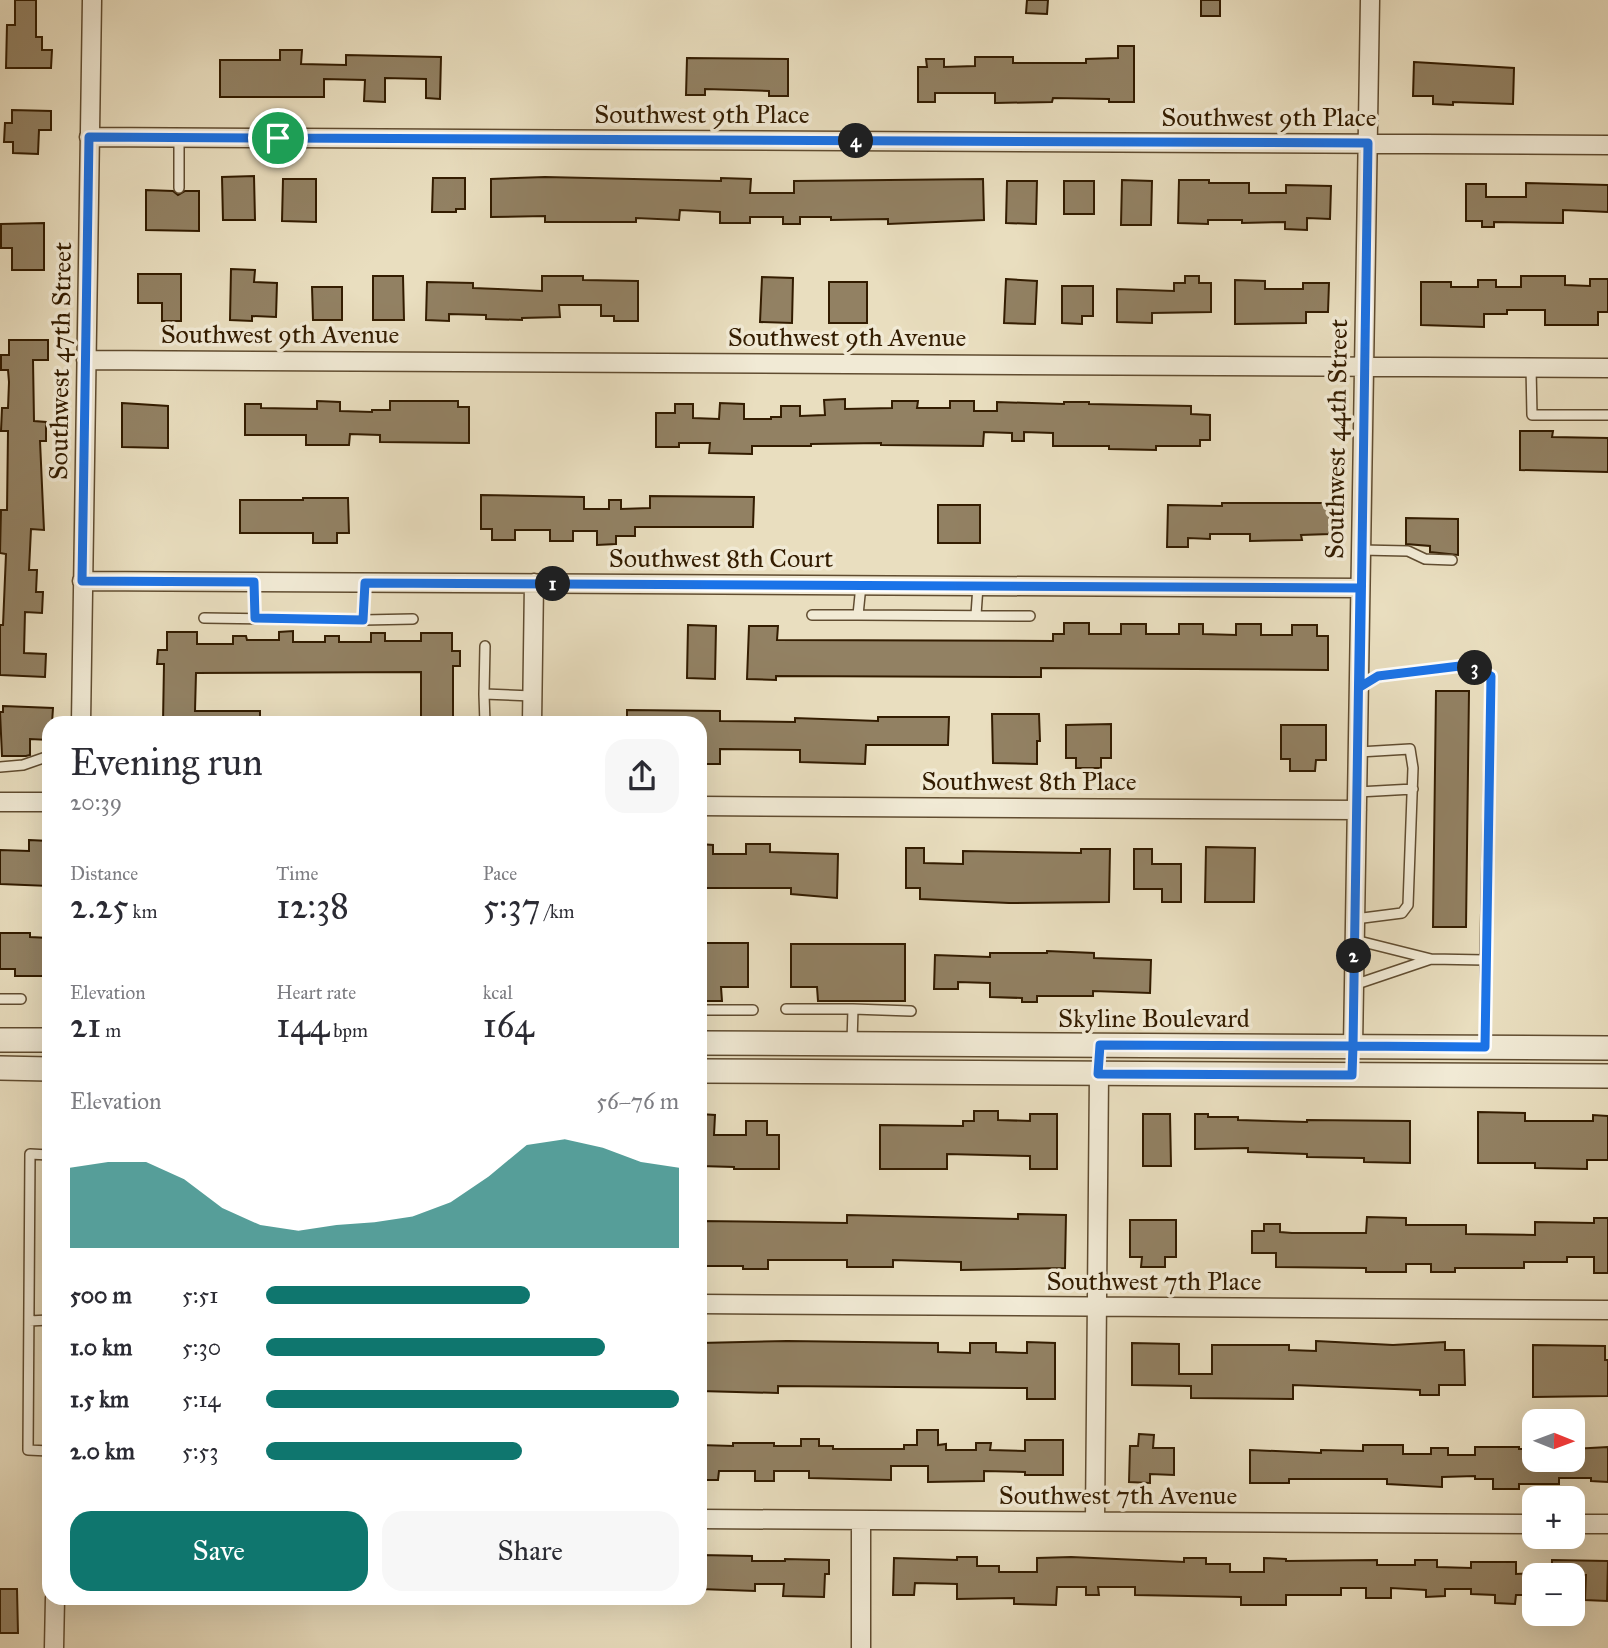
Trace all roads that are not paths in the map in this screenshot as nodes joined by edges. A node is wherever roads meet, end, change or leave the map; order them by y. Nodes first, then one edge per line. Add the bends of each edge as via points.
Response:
1 (92, 0) edge
2 (1370, 0) edge
3 (89, 137) junction
4 (179, 138) junction
5 (1368, 143) junction
6 (1608, 145) edge
7 (178, 188) dead end
8 (86, 359) junction
9 (1364, 365) junction
10 (1531, 367) junction
11 (1608, 368) edge
12 (1608, 415) edge
13 (1361, 550) junction
14 (1452, 560) dead end
15 (82, 581) junction
16 (254, 582) junction
17 (365, 583) junction
18 (534, 583) junction
19 (861, 585) junction
20 (978, 586) junction
21 (1360, 588) junction
22 (811, 615) dead end
23 (858, 615) junction
24 (976, 615) junction
25 (1030, 616) dead end
26 (204, 618) dead end
27 (255, 618) junction
28 (413, 619) dead end
29 (363, 620) junction
30 (485, 646) dead end
31 (1360, 687) junction
32 (484, 695) junction
33 (532, 696) junction
34 (81, 716) edge
35 (485, 716) edge
36 (532, 716) edge
37 (1359, 752) junction
38 (42, 758) edge
39 (0, 767) edge
40 (1413, 789) junction
41 (1358, 801) junction
42 (0, 802) edge
43 (42, 802) edge
44 (707, 806) edge
45 (1355, 919) junction
46 (1355, 940) junction
47 (1431, 959) junction
48 (1485, 960) junction
49 (1354, 985) junction
50 (0, 999) edge
51 (21, 999) dead end
52 (786, 1009) dead end
53 (853, 1009) junction
54 (707, 1010) edge
55 (753, 1010) dead end
56 (911, 1010) dead end
57 (0, 1040) edge
58 (42, 1040) edge
59 (707, 1043) edge
60 (852, 1044) junction
61 (1100, 1045) junction
62 (1353, 1046) junction
63 (1485, 1047) junction
64 (1608, 1048) edge
65 (0, 1068) edge
66 (42, 1069) edge
67 (707, 1071) edge
68 (1098, 1074) junction
69 (1352, 1075) junction
70 (1608, 1076) edge
71 (42, 1155) edge
72 (707, 1304) edge
73 (1097, 1307) junction
74 (1608, 1310) edge
75 (29, 1321) junction
76 (42, 1321) edge
77 (42, 1451) edge
78 (707, 1519) edge
79 (861, 1520) junction
80 (1095, 1521) junction
81 (1522, 1524) edge
82 (1585, 1524) edge
83 (1608, 1524) edge
84 (55, 1605) edge
85 (54, 1648) edge
86 (861, 1648) edge

1 - 3 street, Southwest 47th Street
2 - 5 street, Southwest 44th Street
3 - 4 street, Southwest 9th Place
3 - 8 street, Southwest 47th Street
4 - 5 street, Southwest 9th Place
4 - 7 lane
5 - 6 street, Southwest 9th Place
5 - 9 street, Southwest 44th Street
8 - 9 street, Southwest 9th Avenue
8 - 15 street, Southwest 47th Street
9 - 10 street, Southwest 9th Avenue
9 - 13 street, Southwest 44th Street
10 - 11 street, Southwest 9th Avenue
10 - 12 lane via 1532,415
13 - 14 lane via 1408,551 1425,559
13 - 21 street, Southwest 44th Street
15 - 16 street, Southwest 8th Court
15 - 34 street, Southwest 47th Street
16 - 17 street, Southwest 8th Court
16 - 27 lane
17 - 18 street, Southwest 8th Court
17 - 29 lane
18 - 19 street, Southwest 8th Court
18 - 33 street
19 - 20 street, Southwest 8th Court
19 - 23 lane
20 - 21 street, Southwest 8th Court
20 - 24 lane
21 - 31 street, Southwest 44th Street
22 - 23 lane
23 - 24 lane
24 - 25 lane
26 - 27 lane
27 - 29 lane
28 - 29 lane
30 - 32 lane
31 - 37 street, Southwest 44th Street
31 - 48 lane via 1378,676 1468,665 1491,676
32 - 33 lane
32 - 35 lane
33 - 36 street
37 - 40 lane via 1410,749
37 - 41 street, Southwest 44th Street
38 - 39 lane
40 - 41 lane
40 - 45 lane via 1408,905 1402,913
41 - 44 street, Southwest 8th Place
41 - 45 street, Southwest 44th Street
42 - 43 street
45 - 46 street, Southwest 44th Street
46 - 47 lane
46 - 49 street, Southwest 44th Street
47 - 48 lane
47 - 49 lane
48 - 63 lane
49 - 62 street, Southwest 44th Street
50 - 51 lane
52 - 53 lane
53 - 56 lane
53 - 60 lane
54 - 55 lane
57 - 58 street
59 - 60 street, Skyline Boulevard
60 - 61 street, Skyline Boulevard
61 - 62 street, Skyline Boulevard
61 - 68 street
62 - 63 street, Skyline Boulevard
62 - 69 street
63 - 64 street, Skyline Boulevard
65 - 66 street
67 - 68 street
68 - 69 street
68 - 73 street
69 - 70 street
71 - 75 lane via 30,1154
72 - 73 street, Southwest 7th Place
73 - 74 street, Southwest 7th Place
73 - 80 street
75 - 76 lane
75 - 77 lane via 28,1450
78 - 79 street, Southwest 7th Avenue
79 - 80 street, Southwest 7th Avenue
79 - 86 street
80 - 81 street, Southwest 7th Avenue
82 - 83 street
84 - 85 street

